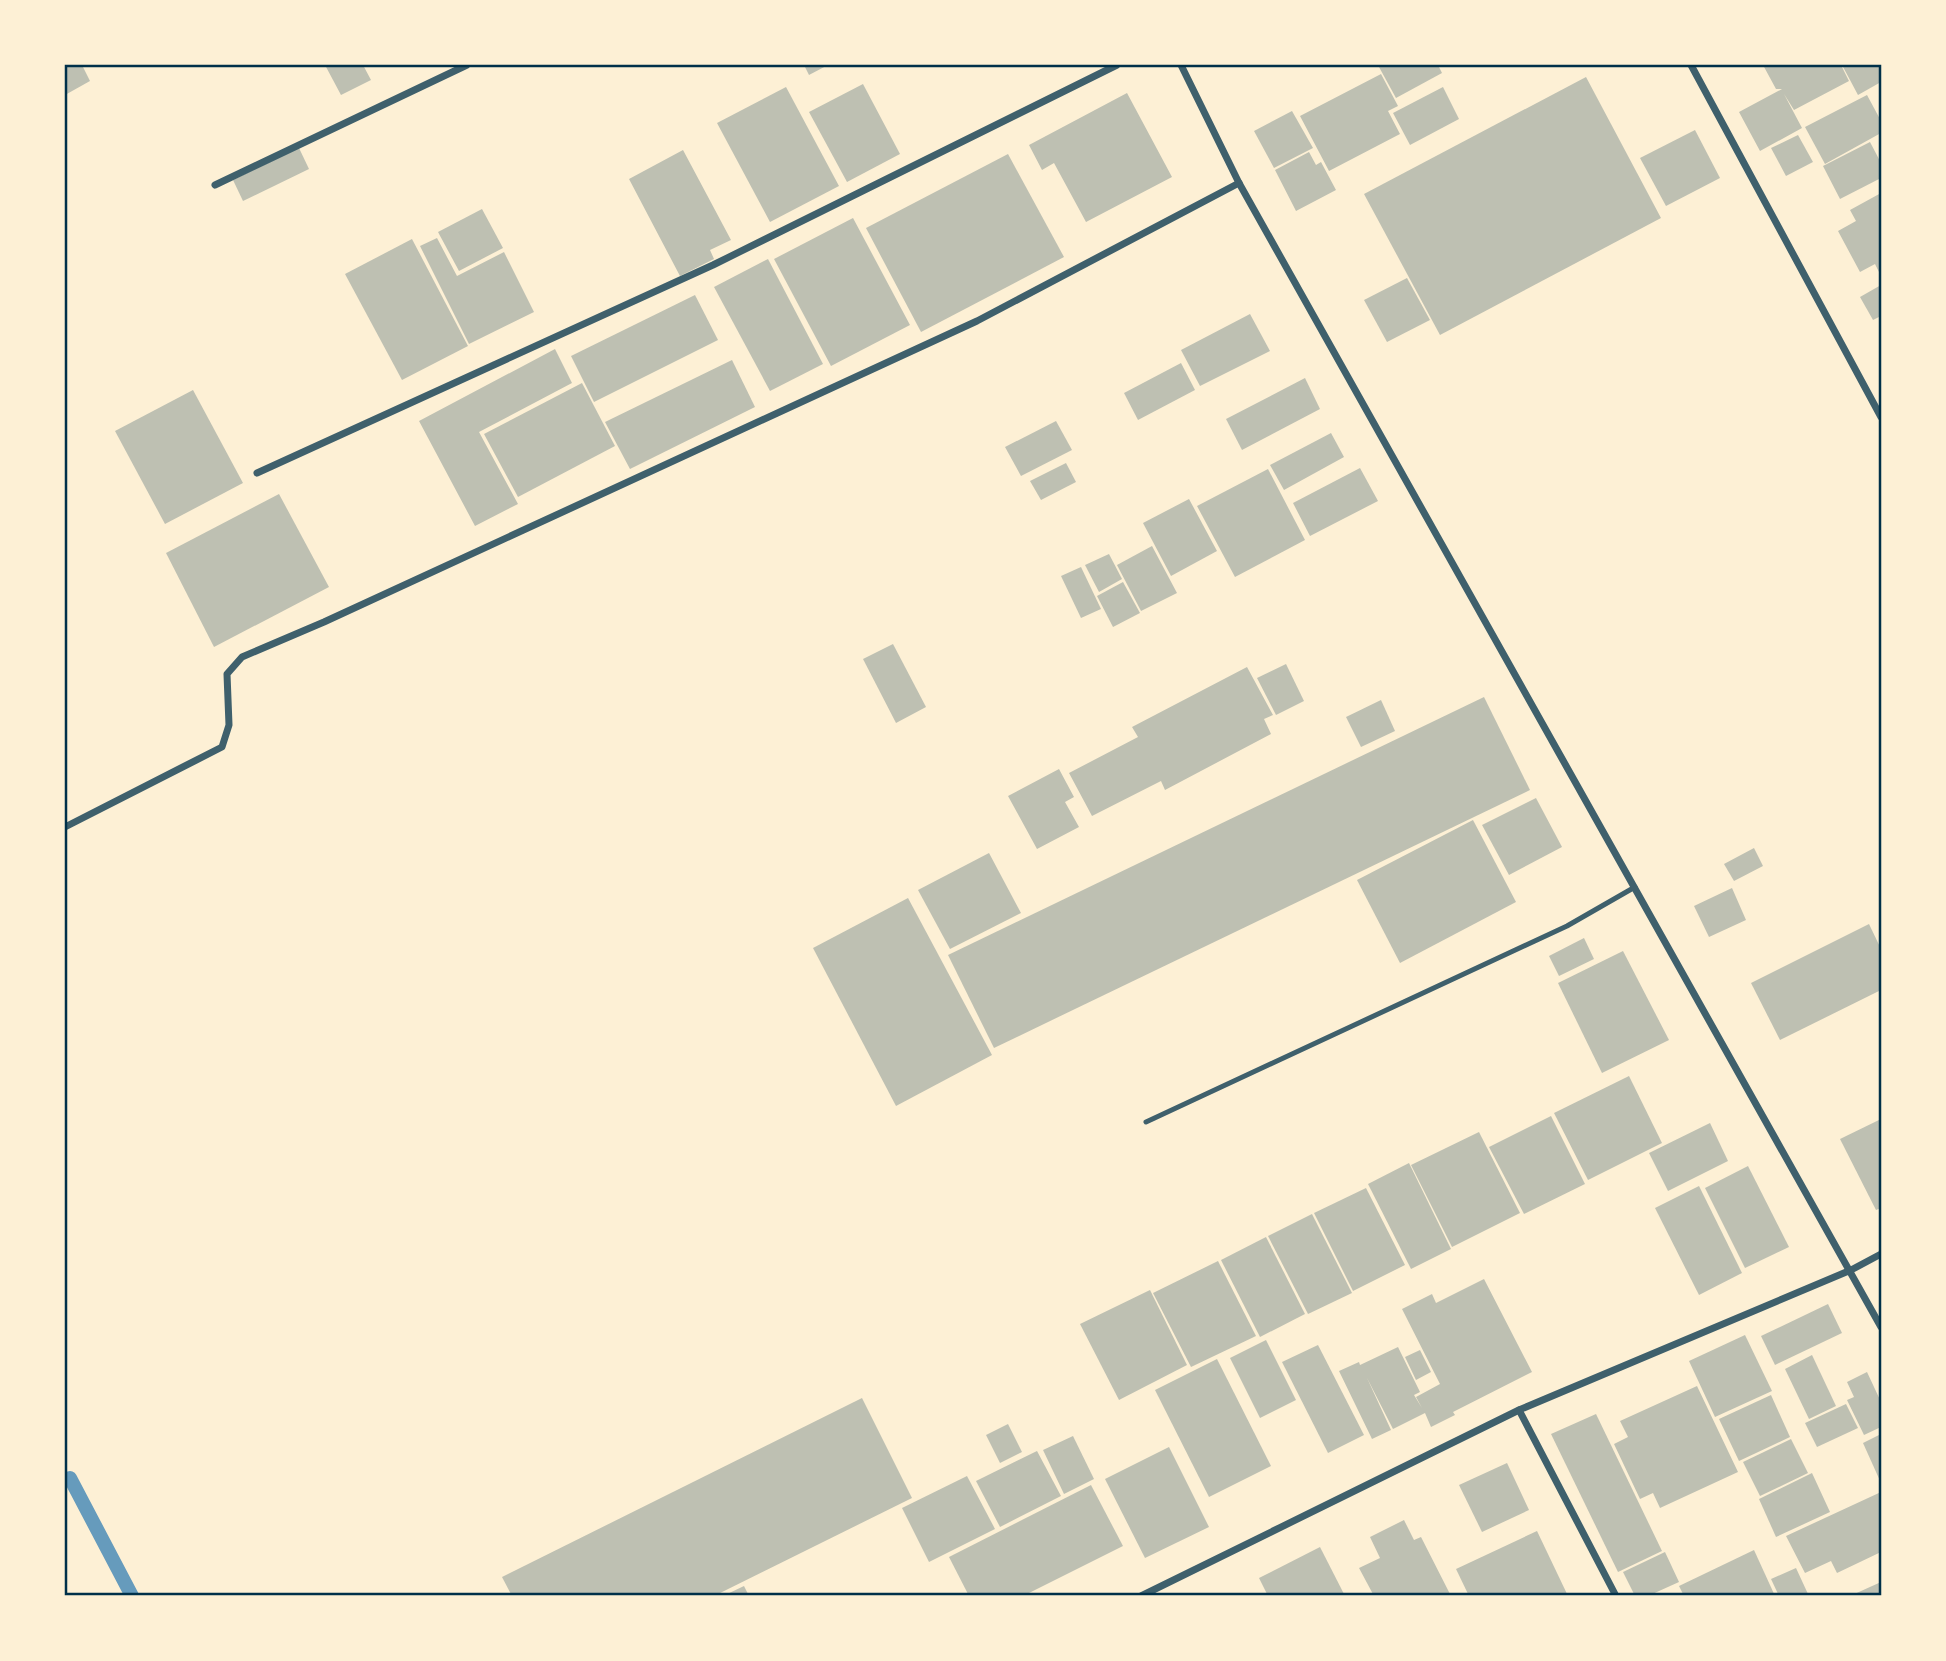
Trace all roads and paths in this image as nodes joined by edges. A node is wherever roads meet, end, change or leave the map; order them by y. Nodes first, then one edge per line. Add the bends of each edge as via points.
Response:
1 (467, 65) edge
2 (1117, 65) edge
3 (1181, 65) edge
4 (1691, 65) edge
5 (1239, 183) junction
6 (215, 185) dead end
7 (1881, 417) edge
8 (257, 473) dead end
9 (65, 827) edge
10 (1636, 887) junction
11 (1146, 1122) dead end
12 (1881, 1254) edge
13 (1851, 1270) junction
14 (1881, 1327) edge
15 (1519, 1410) junction
16 (1141, 1596) edge
17 (1616, 1596) edge

1 - 6 street
2 - 8 street via 713,265
3 - 5 street
4 - 7 street
5 - 9 street via 977,321 242,657 228,674 229,725 222,747
5 - 10 street
10 - 11 lane via 1567,926
10 - 13 street
12 - 13 street
13 - 14 street
13 - 15 street
15 - 16 street
15 - 17 street

